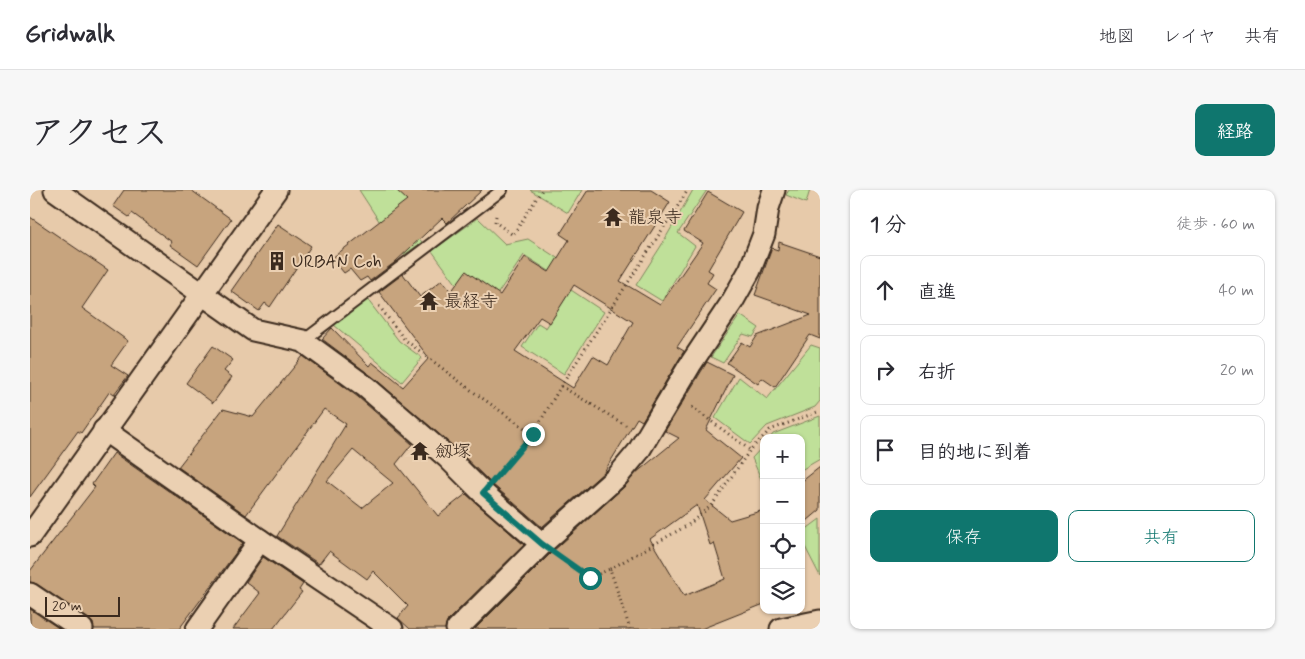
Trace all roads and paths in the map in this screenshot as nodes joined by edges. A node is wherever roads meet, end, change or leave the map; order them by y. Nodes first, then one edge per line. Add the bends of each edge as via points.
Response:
1 (55, 190) edge
2 (276, 190) edge
3 (502, 190) edge
4 (542, 190) edge
5 (688, 190) edge
6 (769, 191) edge
7 (513, 235) dead end
8 (367, 292) junction
9 (202, 294) junction
10 (303, 341) junction
11 (561, 386) junction
12 (674, 393) junction
13 (820, 411) edge
14 (104, 430) junction
15 (533, 434) junction
16 (647, 438) junction
17 (750, 450) junction
18 (483, 493) junction
19 (30, 536) edge
20 (260, 540) junction
21 (542, 544) junction
22 (610, 569) junction
23 (30, 594) edge
24 (820, 622) edge
25 (82, 629) edge
26 (196, 629) edge
27 (392, 629) edge
28 (457, 629) edge
29 (630, 629) edge
30 (781, 629) edge

1 - 9 street
2 - 9 street
3 - 8 lane
4 - 7 path
5 - 11 path
6 - 12 street via 764,234 750,270
8 - 10 lane
8 - 15 path via 404,339
9 - 10 street via 253,330
9 - 14 street
10 - 18 street via 366,387 447,457
11 - 15 path
11 - 16 path
12 - 16 street
12 - 17 path
13 - 17 path via 770,430
14 - 19 street
14 - 20 street
15 - 18 path
16 - 21 street via 617,477
17 - 22 path via 712,505 688,525
18 - 21 street
20 - 26 street
20 - 27 street
21 - 22 path via 590,578
21 - 28 street
22 - 29 path
23 - 25 street
24 - 30 street

